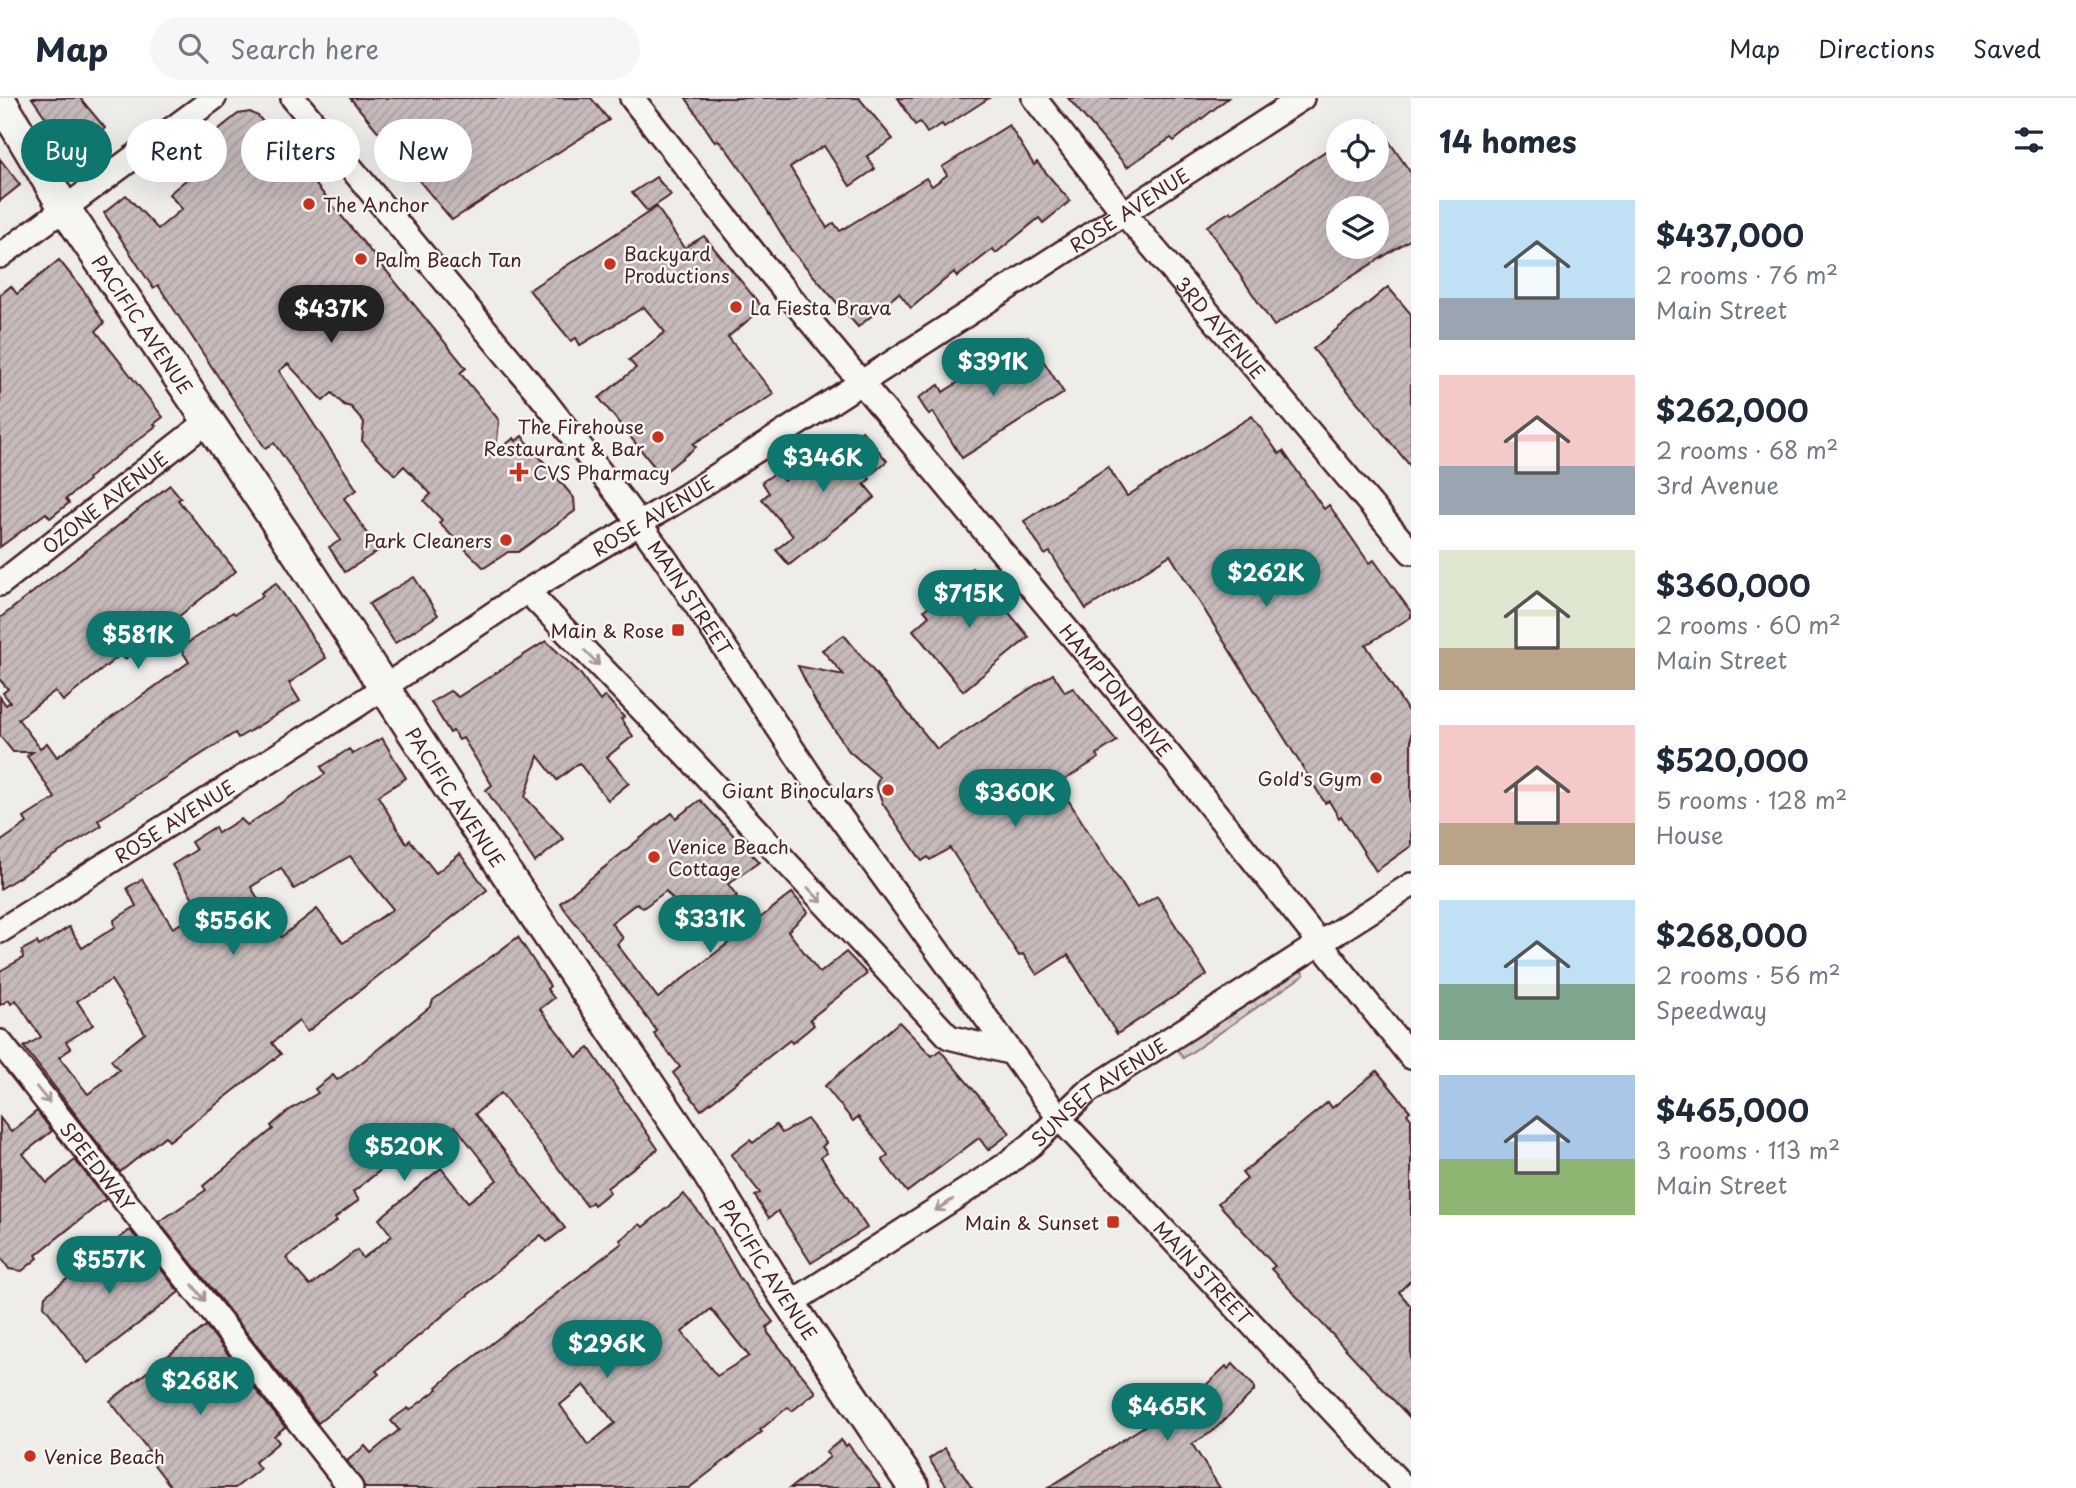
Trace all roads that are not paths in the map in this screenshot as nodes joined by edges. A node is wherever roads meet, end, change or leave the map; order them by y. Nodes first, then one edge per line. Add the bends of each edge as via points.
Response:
1 (214, 98) edge
2 (293, 98) edge
3 (632, 98) edge
4 (1034, 98) edge
5 (1302, 98) edge
6 (1, 102) edge
7 (63, 206) junction
8 (1123, 212) junction
9 (0, 256) edge
10 (861, 383) junction
11 (209, 420) junction
12 (638, 523) junction
13 (1411, 552) edge
14 (0, 584) edge
15 (527, 591) junction
16 (384, 687) junction
17 (1411, 885) edge
18 (0, 931) edge
19 (1318, 943) junction
20 (0, 1042) edge
21 (1009, 1052) junction
22 (1411, 1057) edge
23 (1059, 1118) junction
24 (791, 1303) junction
25 (351, 1488) edge
26 (914, 1488) edge
27 (1405, 1488) edge

1 - 7 street
2 - 12 street, MAIN STREET via 544,400
3 - 10 street, HAMPTON DRIVE
4 - 8 street, 3RD AVENUE
5 - 8 street, ROSE AVENUE
6 - 7 main road, PACIFIC AVENUE
7 - 9 street
7 - 11 main road, PACIFIC AVENUE
8 - 10 street, ROSE AVENUE
8 - 13 street, 3RD AVENUE
10 - 12 street, ROSE AVENUE
10 - 19 street, HAMPTON DRIVE via 1122,696
11 - 14 street, OZONE AVENUE
11 - 16 main road, PACIFIC AVENUE
12 - 15 street, ROSE AVENUE
12 - 21 street, MAIN STREET via 811,777
15 - 16 street, ROSE AVENUE
15 -> 21 street via 949,1037
16 - 18 street, ROSE AVENUE
16 - 24 main road, PACIFIC AVENUE
17 - 19 street, SUNSET AVENUE
19 - 22 street, HAMPTON DRIVE
19 - 23 street, SUNSET AVENUE via 1087,1092
20 -> 25 street, SPEEDWAY
21 - 23 street, MAIN STREET
23 -> 24 street, SUNSET AVENUE via 1002,1168
23 - 27 street, MAIN STREET
24 - 26 main road, PACIFIC AVENUE

